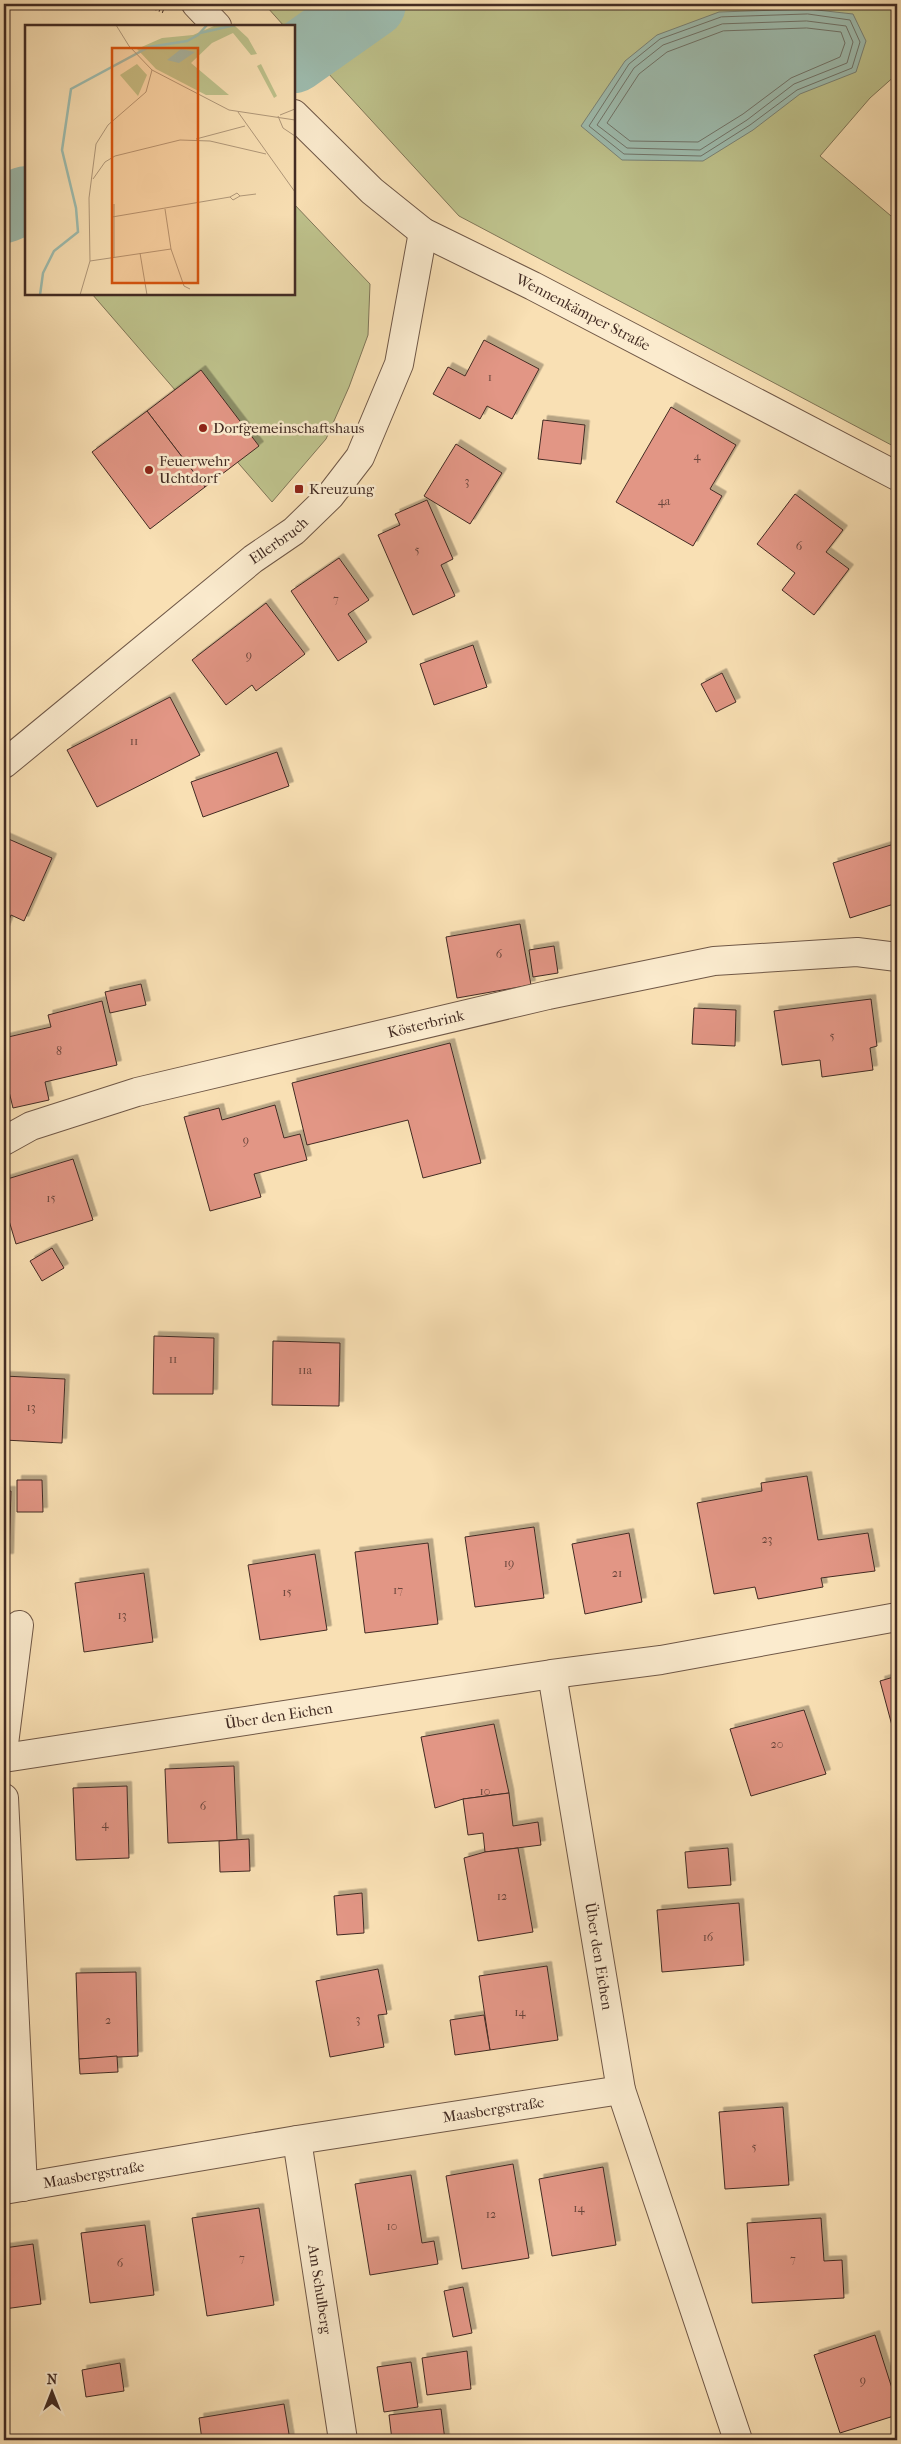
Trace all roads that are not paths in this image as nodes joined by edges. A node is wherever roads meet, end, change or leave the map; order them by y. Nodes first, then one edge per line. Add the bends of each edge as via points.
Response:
1 (196, 4) edge
2 (216, 25) edge
3 (295, 116) edge
4 (423, 232) junction
5 (897, 476) edge
6 (4, 764) edge
7 (897, 942) edge
8 (857, 952) junction
9 (897, 957) edge
10 (4, 1141) edge
11 (897, 1617) edge
12 (19, 1625) dead end
13 (552, 1674) junction
14 (4, 1744) edge
15 (4, 1758) edge
16 (4, 1798) edge
17 (621, 2090) junction
18 (297, 2140) junction
19 (13, 2189) edge
20 (343, 2440) edge
21 (738, 2440) edge

1 - 2 street
3 - 4 street, Wennenkämper Straße via 372,192
4 - 5 street, Wennenkämper Straße
4 - 6 street, Ellerbruch via 399,364 360,457 330,496 294,531 253,559
7 - 8 street, Kösterbrink
8 - 9 street, Kösterbrink
8 - 10 street, Kösterbrink via 714,961 548,994 137,1092 31,1126
11 - 13 street, Über den Eichen via 661,1660
12 - 14 street
13 - 15 street, Über den Eichen
13 - 17 street, Über den Eichen
16 - 19 street
17 - 18 street, Maasbergstraße
17 - 21 street
18 - 19 street, Maasbergstraße
18 - 20 street, Am Schulberg

